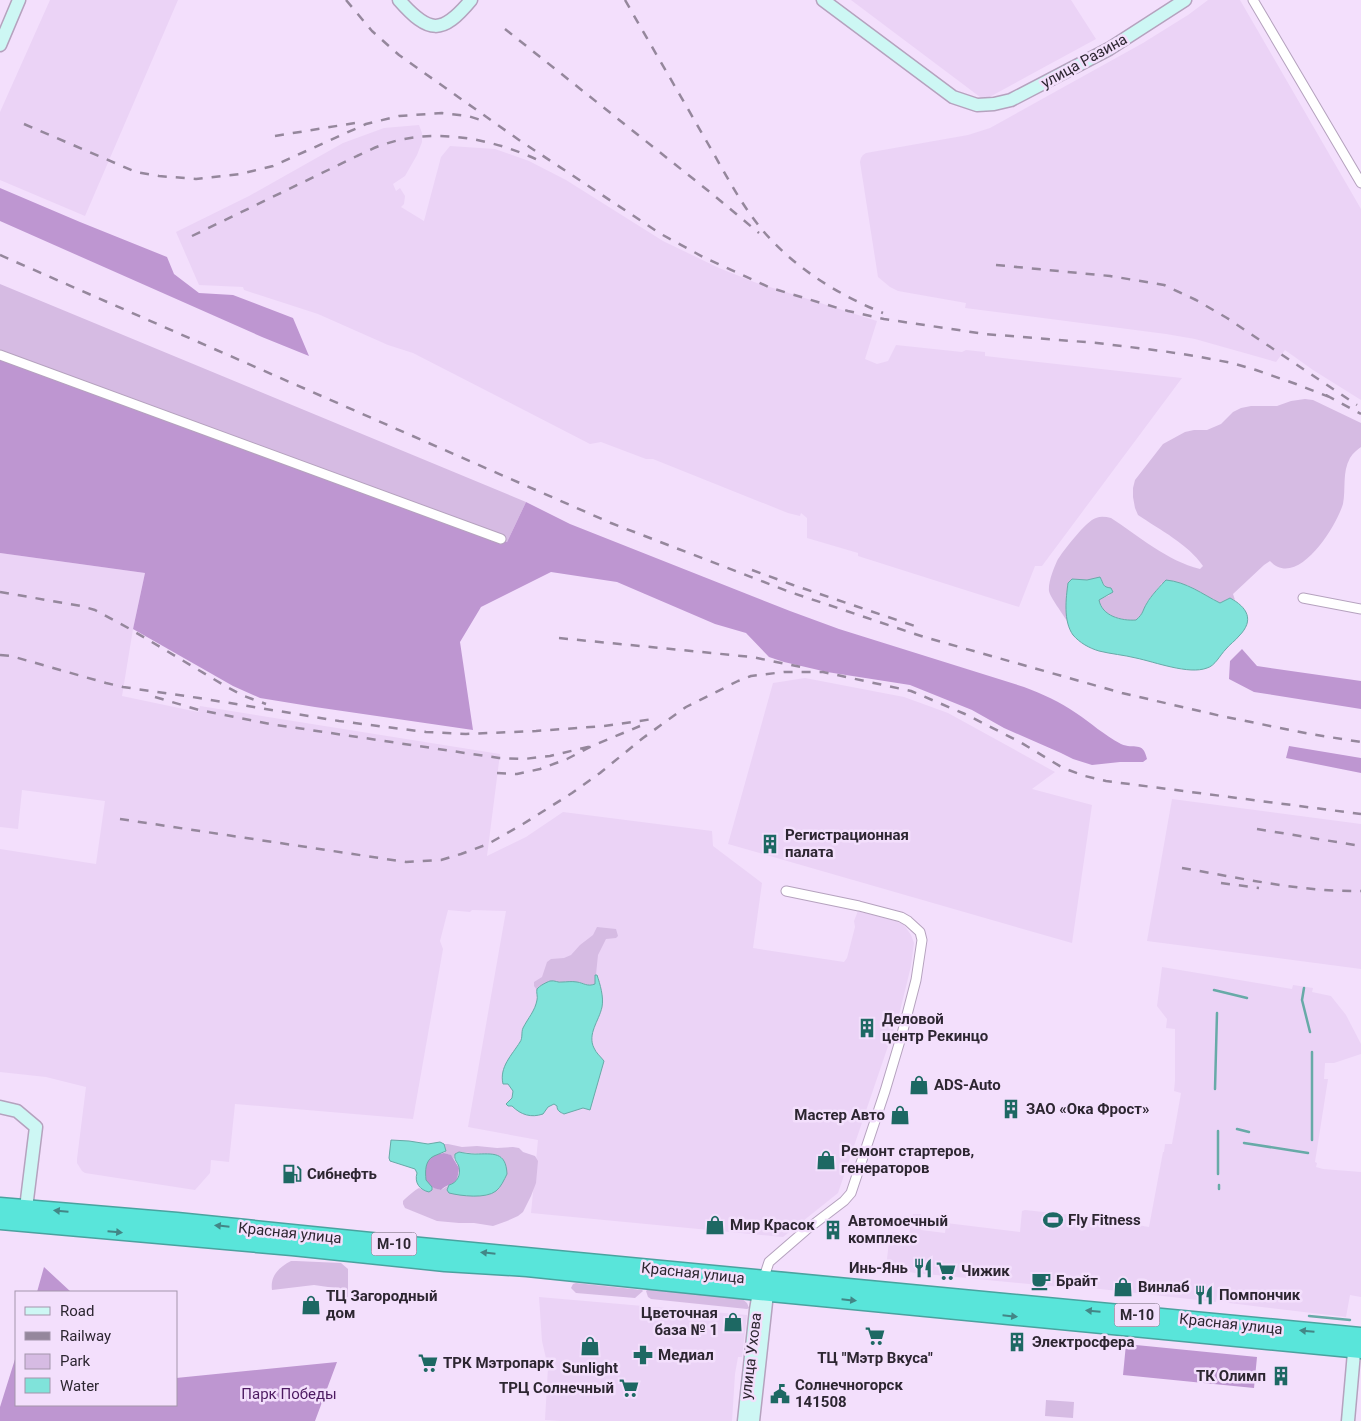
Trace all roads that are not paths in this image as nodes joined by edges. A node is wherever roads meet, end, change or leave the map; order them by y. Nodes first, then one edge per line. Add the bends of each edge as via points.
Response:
1 (20, 0) edge
2 (399, 0) edge
3 (471, 0) edge
4 (824, 0) edge
5 (1185, 0) edge
6 (1252, 0) edge
7 (0, 45) edge
8 (1361, 183) edge
9 (0, 355) edge
10 (500, 539) dead end
11 (1303, 598) dead end
12 (1361, 609) edge
13 (786, 890) dead end
14 (0, 1106) edge
15 (0, 1206) edge
16 (26, 1208) junction
17 (0, 1221) edge
18 (763, 1288) junction
19 (736, 1290) junction
20 (800, 1296) junction
21 (760, 1311) junction
22 (1358, 1343) edge
23 (744, 1421) edge
24 (753, 1421) edge
25 (1348, 1421) edge

1 - 7 street
2 - 3 street via 416,17 432,26 439,26 448,24
4 - 5 street, улица Разина via 953,97 977,105 1011,100 1108,48
6 - 8 street
9 - 10 street
11 - 12 street
13 - 18 street via 901,917 920,932 922,940 915,985 902,1034 851,1193 769,1262
14 - 16 street via 17,1110 36,1127
15 - 16 highway, М-10
18 -> 16 highway, Красная улица / М-10 via 410,1246
17 -> 19 highway, Красная улица / М-10
18 - 19 highway, Красная улица / М-10
18 - 20 highway, Красная улица / М-10
18 - 21 street, улица Ухова
22 -> 18 highway, Красная улица / М-10
19 - 21 street via 750,1298
20 - 21 street via 784,1298
20 -> 22 highway, Красная улица / М-10
21 - 23 street, улица Ухова
21 - 24 street, улица Ухова
22 - 25 street

